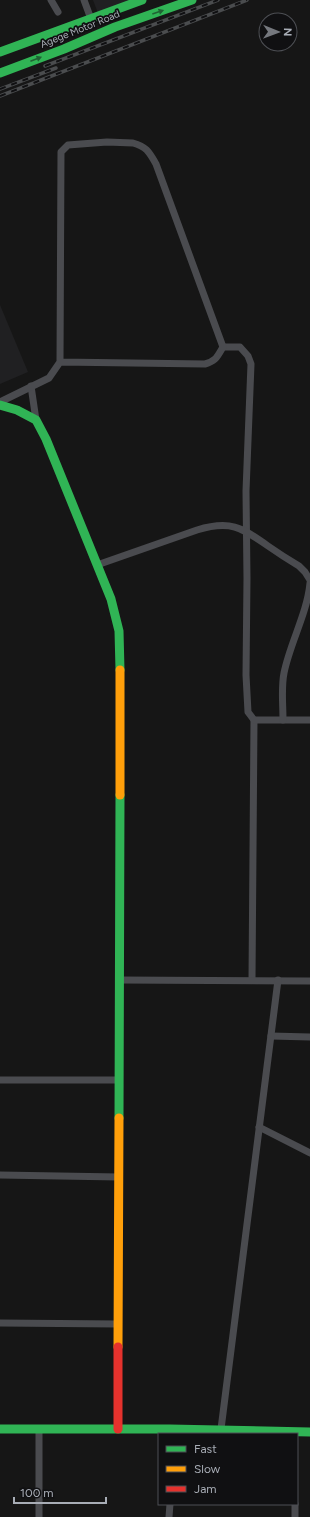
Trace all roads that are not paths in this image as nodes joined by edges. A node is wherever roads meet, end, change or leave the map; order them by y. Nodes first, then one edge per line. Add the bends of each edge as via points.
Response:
1 (51, 0) edge
2 (84, 0) edge
3 (142, 0) edge
4 (192, 0) edge
5 (58, 12) dead end
6 (91, 19) junction
7 (0, 52) edge
8 (0, 73) edge
9 (223, 347) junction
10 (60, 362) junction
11 (31, 386) junction
12 (0, 403) edge
13 (36, 420) junction
14 (246, 530) junction
15 (97, 565) junction
16 (310, 582) edge
17 (254, 720) junction
18 (283, 720) junction
19 (310, 720) edge
20 (120, 980) junction
21 (252, 980) junction
22 (278, 980) junction
23 (310, 980) edge
24 (271, 1036) junction
25 (310, 1037) edge
26 (0, 1080) edge
27 (119, 1080) junction
28 (259, 1127) junction
29 (310, 1153) edge
30 (0, 1175) edge
31 (119, 1177) junction
32 (0, 1323) edge
33 (118, 1324) junction
34 (0, 1429) edge
35 (118, 1429) junction
36 (222, 1429) junction
37 (39, 1430) junction
38 (170, 1431) edge
39 (296, 1432) edge
40 (310, 1432) edge
41 (170, 1505) edge
42 (295, 1505) edge
43 (39, 1517) edge
44 (169, 1517) edge
45 (295, 1517) edge

1 - 5 street
2 - 6 street
3 - 6 main road, Agege Motor Road
8 -> 4 main road, Agege Motor Road via 115,26
6 - 7 main road, Agege Motor Road
9 - 10 street via 212,362 205,364
9 - 10 street via 149,151 133,143 78,144 68,145 61,152
9 - 14 street via 240,347 251,364 246,456
10 - 11 street via 49,378
11 - 12 street
11 - 13 street
12 - 13 main road
13 - 15 main road
14 - 15 street via 232,526 210,526
14 - 16 street via 299,566 309,577
14 - 17 street via 247,703 248,712
15 - 20 main road via 111,599 119,631
16 - 18 street via 284,674
17 - 18 street
17 - 21 street
18 - 19 street
20 - 21 street
20 - 27 main road
21 - 22 street
22 - 23 street
22 - 24 street
24 - 25 street
24 - 28 street
26 - 27 street
27 - 31 main road
28 - 29 street
28 - 36 street
30 - 31 street
31 - 33 main road
32 - 33 street
33 - 35 main road
34 - 37 main road
35 - 37 main road
35 - 38 main road
36 - 38 main road
36 - 39 main road
37 - 43 street
39 - 40 main road
41 - 44 street
42 - 45 street

